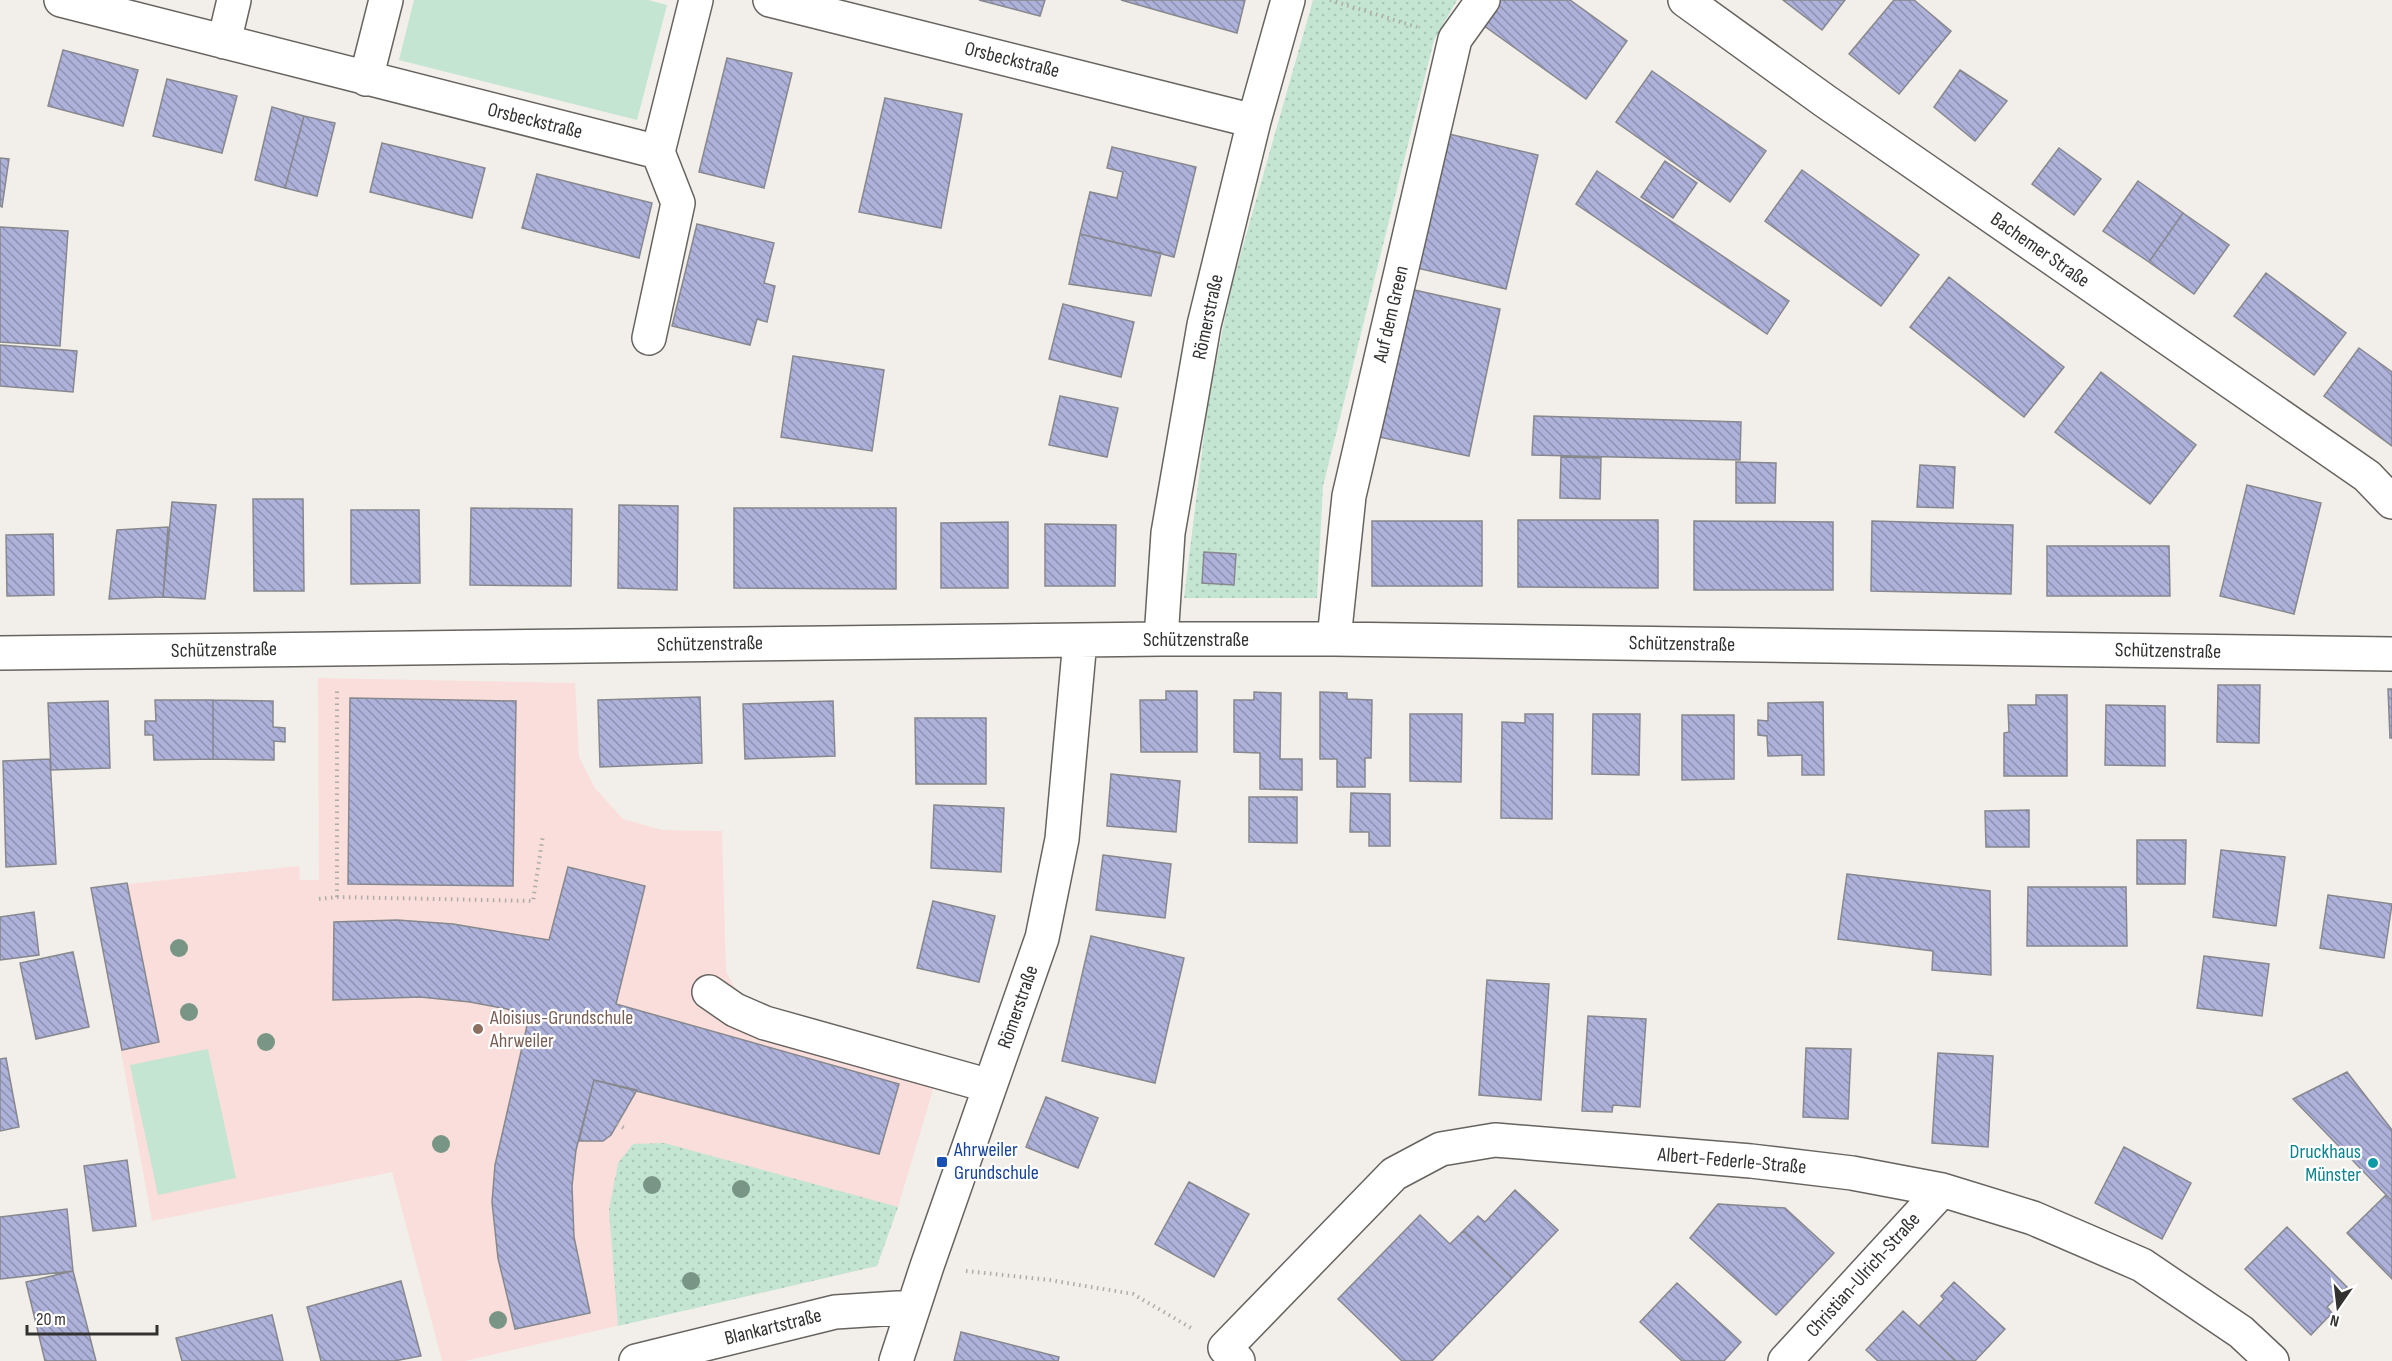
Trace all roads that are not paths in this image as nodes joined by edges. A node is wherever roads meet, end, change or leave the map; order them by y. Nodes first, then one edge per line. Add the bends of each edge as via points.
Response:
1 (61, 0) edge
2 (234, 0) edge
3 (386, 0) edge
4 (696, 0) edge
5 (770, 0) edge
6 (1288, 0) edge
7 (1483, 0) edge
8 (1685, 0) edge
9 (224, 42) junction
10 (366, 79) junction
11 (1254, 121) junction
12 (658, 152) junction
13 (649, 338) dead end
14 (2392, 502) edge
15 (1161, 639) junction
16 (1334, 639) junction
17 (1080, 640) junction
18 (0, 652) edge
19 (2392, 654) edge
20 (709, 992) dead end
21 (990, 1086) junction
22 (1942, 1190) junction
23 (913, 1307) junction
24 (1232, 1354) edge
25 (636, 1361) edge
26 (896, 1361) edge
27 (1785, 1361) edge
28 (2272, 1361) edge

1 - 9 street, Orsbeckstraße
2 - 9 street
3 - 10 street
4 - 12 street
5 - 11 street, Orsbeckstraße
6 - 11 street, Römerstraße
7 - 16 street, Auf dem Green via 1455,39 1349,496
8 - 14 street, Bachemer Straße via 2367,476
9 - 10 street, Orsbeckstraße
10 - 12 street, Orsbeckstraße
11 - 15 street, Römerstraße via 1202,337 1168,533
12 - 13 street via 678,203
15 - 16 street, Schützenstraße
15 - 17 street, Schützenstraße
16 - 19 street, Schützenstraße
17 - 18 street, Schützenstraße
17 - 21 street, Römerstraße via 1062,838 1042,938
20 - 21 street via 735,1010 765,1023
21 - 23 street, Römerstraße
22 - 24 street, Albert-Federle-Straße via 1841,1171 1496,1140 1441,1149 1394,1174
22 - 27 street, Christian-Ulrich-Straße
22 - 28 street, Albert-Federle-Straße via 2033,1218 2142,1265 2241,1332
23 - 25 street, Blankartstraße via 834,1312
23 - 26 street, Römerstraße

